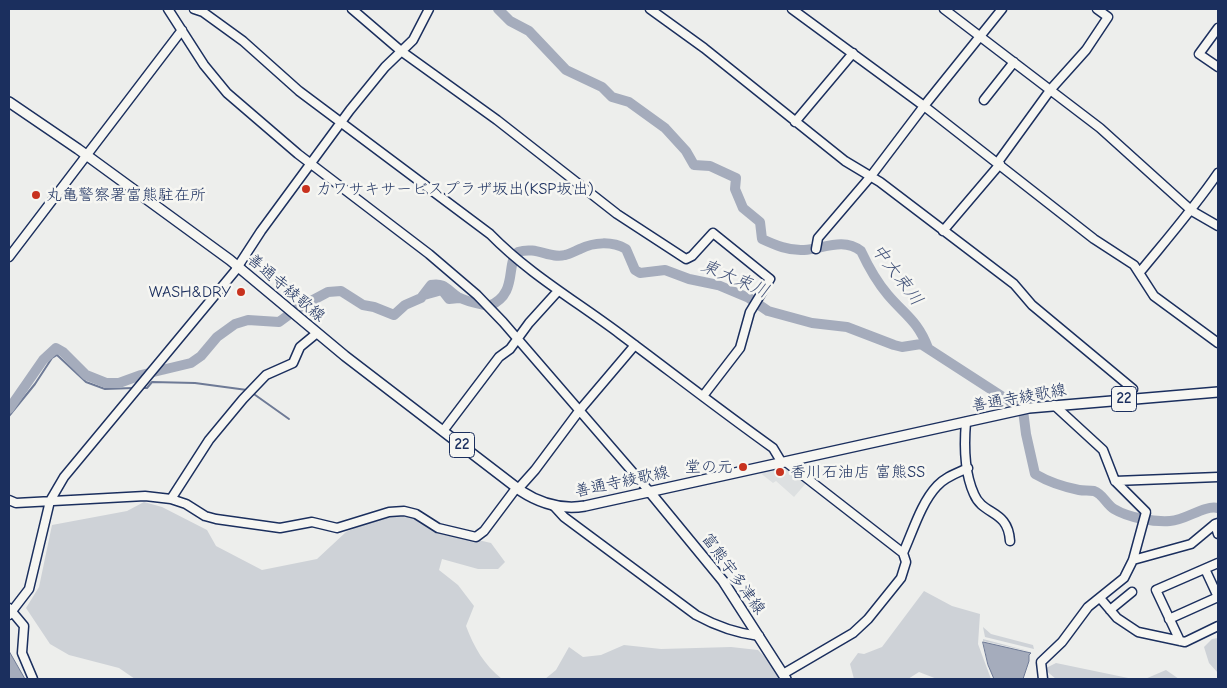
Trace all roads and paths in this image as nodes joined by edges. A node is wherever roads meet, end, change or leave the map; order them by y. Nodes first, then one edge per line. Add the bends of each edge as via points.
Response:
1 (168, 9) edge
2 (194, 9) edge
3 (352, 9) edge
4 (429, 9) edge
5 (650, 9) edge
6 (792, 9) edge
7 (944, 9) edge
8 (1002, 9) edge
9 (1098, 9) edge
10 (1218, 28) edge
11 (182, 30) junction
12 (980, 35) junction
13 (401, 51) junction
14 (852, 54) junction
15 (1014, 62) junction
16 (1218, 67) edge
17 (1050, 90) junction
18 (984, 100) dead end
19 (9, 102) edge
20 (923, 108) junction
21 (341, 122) junction
22 (795, 122) junction
23 (87, 155) junction
24 (310, 162) junction
25 (999, 164) junction
26 (1218, 174) edge
27 (871, 176) junction
28 (1192, 212) junction
29 (1218, 226) edge
30 (943, 231) junction
31 (816, 248) dead end
32 (9, 256) edge
33 (238, 267) junction
34 (1142, 271) junction
35 (558, 292) junction
36 (317, 333) junction
37 (518, 339) junction
38 (1218, 343) edge
39 (635, 345) junction
40 (1133, 389) dead end
41 (1218, 392) edge
42 (703, 396) junction
43 (1054, 405) junction
44 (579, 411) junction
45 (966, 422) junction
46 (444, 431) junction
47 (784, 463) junction
48 (968, 468) junction
49 (1218, 477) edge
50 (1114, 481) junction
51 (518, 488) junction
52 (649, 491) junction
53 (171, 499) junction
54 (50, 501) junction
55 (12, 502) edge
56 (553, 506) junction
57 (9, 510) edge
58 (1217, 524) edge
59 (1218, 534) edge
60 (1010, 541) dead end
61 (903, 553) junction
62 (1133, 560) junction
63 (1218, 564) edge
64 (1205, 569) junction
65 (1215, 581) edge
66 (1132, 592) dead end
67 (1218, 597) edge
68 (1100, 598) junction
69 (1110, 610) junction
70 (10, 611) edge
71 (1170, 619) junction
72 (1218, 626) edge
73 (759, 636) junction
74 (1180, 641) junction
75 (785, 677) edge
76 (33, 679) edge
77 (1043, 679) edge

1 - 11 street
2 - 21 street via 243,41 299,92
3 - 13 street
4 - 13 street via 413,40
5 - 22 street
6 - 14 street
7 - 12 street
8 - 12 street
9 - 17 street via 1108,18 1086,50
10 - 16 street via 1199,54
11 - 23 street
11 - 24 street via 227,93
12 - 15 street
12 - 20 street
13 - 21 street
13 - 42 street via 497,120 617,214 686,259 713,232 770,279 755,303 740,348
14 - 20 street
14 - 22 street
15 - 17 street
15 - 18 street via 994,83
17 - 25 street
17 - 28 street via 1100,128
19 - 23 main road, 善通寺綾歌線 / 22
20 - 25 street
20 - 27 street
21 - 24 street
21 - 35 street via 490,234 514,258
22 - 27 street via 845,161
23 - 32 street
23 - 33 main road, 善通寺綾歌線 / 22
24 - 33 street
24 - 37 street via 459,279
25 - 30 street
25 - 34 street via 1094,240
26 - 28 street
27 - 30 street
27 - 31 street via 818,238
28 - 29 street
28 - 34 street via 1181,221
30 - 40 street via 1014,284 1032,305
33 - 36 main road, 善通寺綾歌線 / 22
33 - 54 street via 64,478
34 - 38 street via 1154,296
35 - 37 street
35 - 39 street
36 - 46 main road, 善通寺綾歌線 / 22
36 - 53 street via 300,346 293,363 271,372 251,392 209,440
37 - 44 street
37 - 46 street via 500,357
39 - 42 street
39 - 44 street
41 - 43 main road, 善通寺綾歌線 / 22
42 - 47 street via 773,448
43 - 45 main road, 善通寺綾歌線 / 22
43 - 50 street via 1103,450
44 - 51 street
44 - 52 street
45 - 47 main road, 善通寺綾歌線 / 22
45 - 48 street via 964,450
46 - 51 main road, 善通寺綾歌線 / 22
47 - 52 main road, 善通寺綾歌線 / 22
47 - 61 street
48 - 60 street via 974,495 1008,526
48 - 61 street via 937,486
49 - 50 street
50 - 62 street via 1144,508 1145,519
51 - 53 street via 484,531 476,536 438,528 416,514 404,511 389,512 337,528 312,522 280,528 256,526 205,516
51 - 56 main road, 善通寺綾歌線 / 22
52 - 56 main road, 善通寺綾歌線 / 22 via 571,508
52 - 73 main road, 富熊宇多津線 via 723,582
53 - 54 street via 134,495
54 - 55 street
54 - 70 street via 29,589
55 - 57 street
56 - 73 street via 564,518 696,614 737,633
58 - 59 street
58 - 62 street via 1191,544
61 - 75 street via 906,562 901,578 868,619 853,634
62 - 68 street via 1124,578
63 - 64 street
64 - 65 street
64 - 71 street via 1156,590
65 - 67 street
66 - 69 street
67 - 71 street
68 - 69 street
68 - 77 street via 1079,617 1062,642 1042,662
69 - 74 street via 1138,632
70 - 76 street via 24,626 22,653
71 - 74 street
72 - 74 street via 1185,642
73 - 75 main road, 富熊宇多津線

